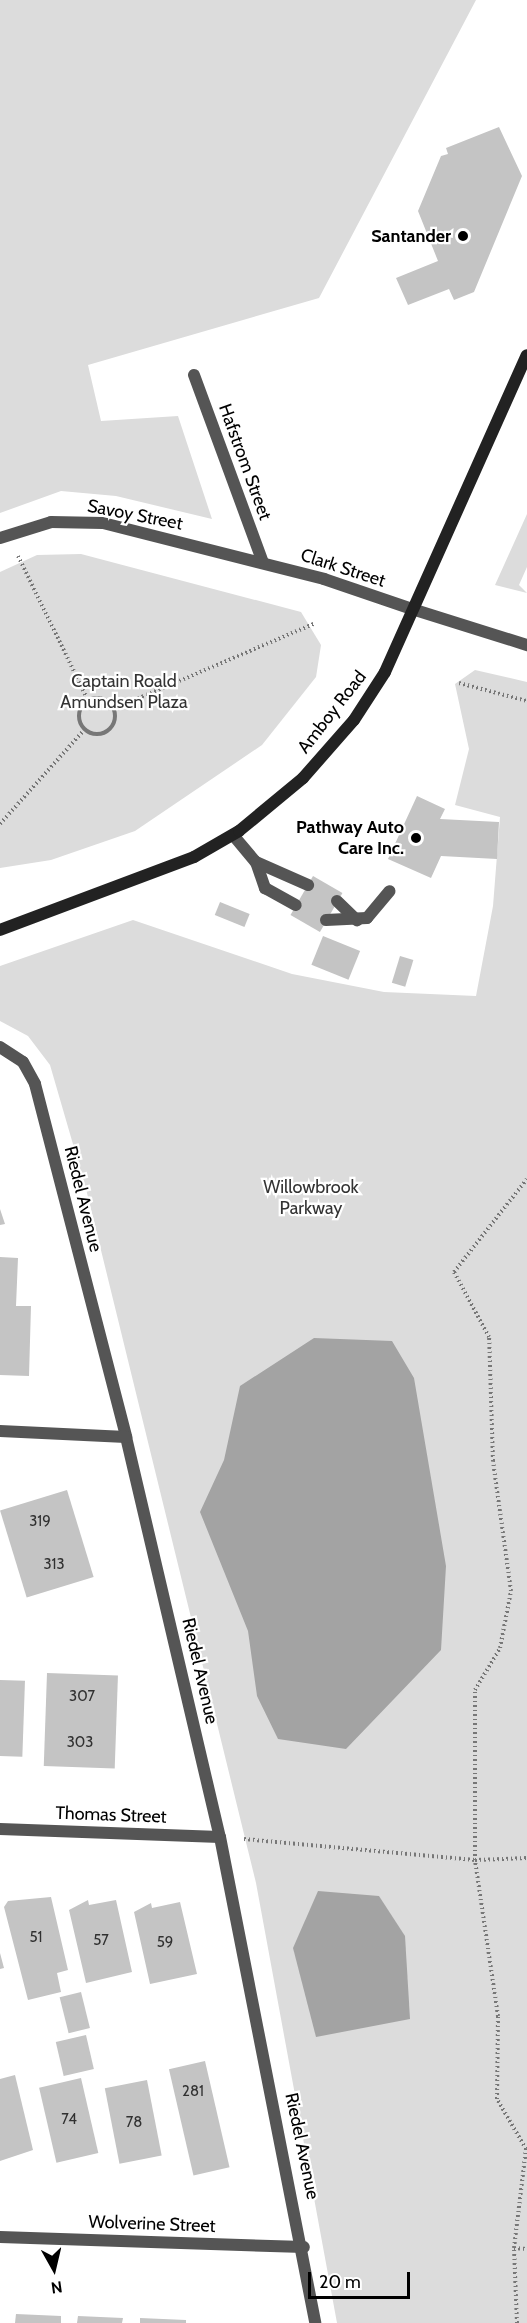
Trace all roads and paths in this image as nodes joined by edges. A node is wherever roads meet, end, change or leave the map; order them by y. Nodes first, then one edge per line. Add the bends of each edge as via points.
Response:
1 (527, 355) edge
2 (194, 375) dead end
3 (0, 538) edge
4 (18, 556) dead end
5 (263, 563) junction
6 (412, 609) junction
7 (316, 623) dead end
8 (527, 645) edge
9 (459, 684) dead end
10 (88, 700) junction
11 (527, 701) edge
12 (113, 709) junction
13 (85, 729) junction
14 (0, 824) edge
15 (233, 835) junction
16 (256, 862) junction
17 (308, 885) dead end
18 (390, 891) dead end
19 (337, 901) dead end
20 (296, 905) dead end
21 (326, 920) dead end
22 (357, 920) junction
23 (0, 930) edge
24 (0, 1047) edge
25 (527, 1179) edge
26 (0, 1431) edge
27 (126, 1437) junction
28 (0, 1829) edge
29 (220, 1837) junction
30 (527, 1858) edge
31 (475, 1860) junction
32 (0, 2237) edge
33 (304, 2247) junction
34 (514, 2248) junction
35 (527, 2249) edge
36 (315, 2323) edge
37 (517, 2323) edge

1 - 6 main road, Amboy Road
2 - 5 street, Hafstrom Street
3 - 5 street, Savoy Street via 33,525 86,521
4 - 10 path
5 - 6 street, Clark Street
6 - 8 street, Clark Street
6 - 15 main road, Amboy Road via 385,672 354,720 287,794
7 - 12 path
9 - 11 path
10 - 12 path via 100,698
10 - 13 path via 79,715
12 - 13 path via 108,730 98,734
13 - 14 path
15 - 16 street
15 - 23 main road, Amboy Road via 144,878
16 - 17 street
16 - 20 street via 265,888
18 - 22 street via 375,913
19 - 22 street
21 - 22 street
24 - 27 street, Riedel Avenue via 23,1062 35,1084
25 - 31 path via 454,1272 489,1338 493,1461 511,1591 500,1648 476,1690
26 - 27 street
27 - 29 street, Riedel Avenue
28 - 29 street, Thomas Street
29 - 31 path
29 - 33 street, Riedel Avenue
30 - 31 path
31 - 34 path via 498,2016 497,2100 526,2149
32 - 33 street, Wolverine Street
33 - 36 street, Riedel Avenue
34 - 35 path
34 - 37 path

